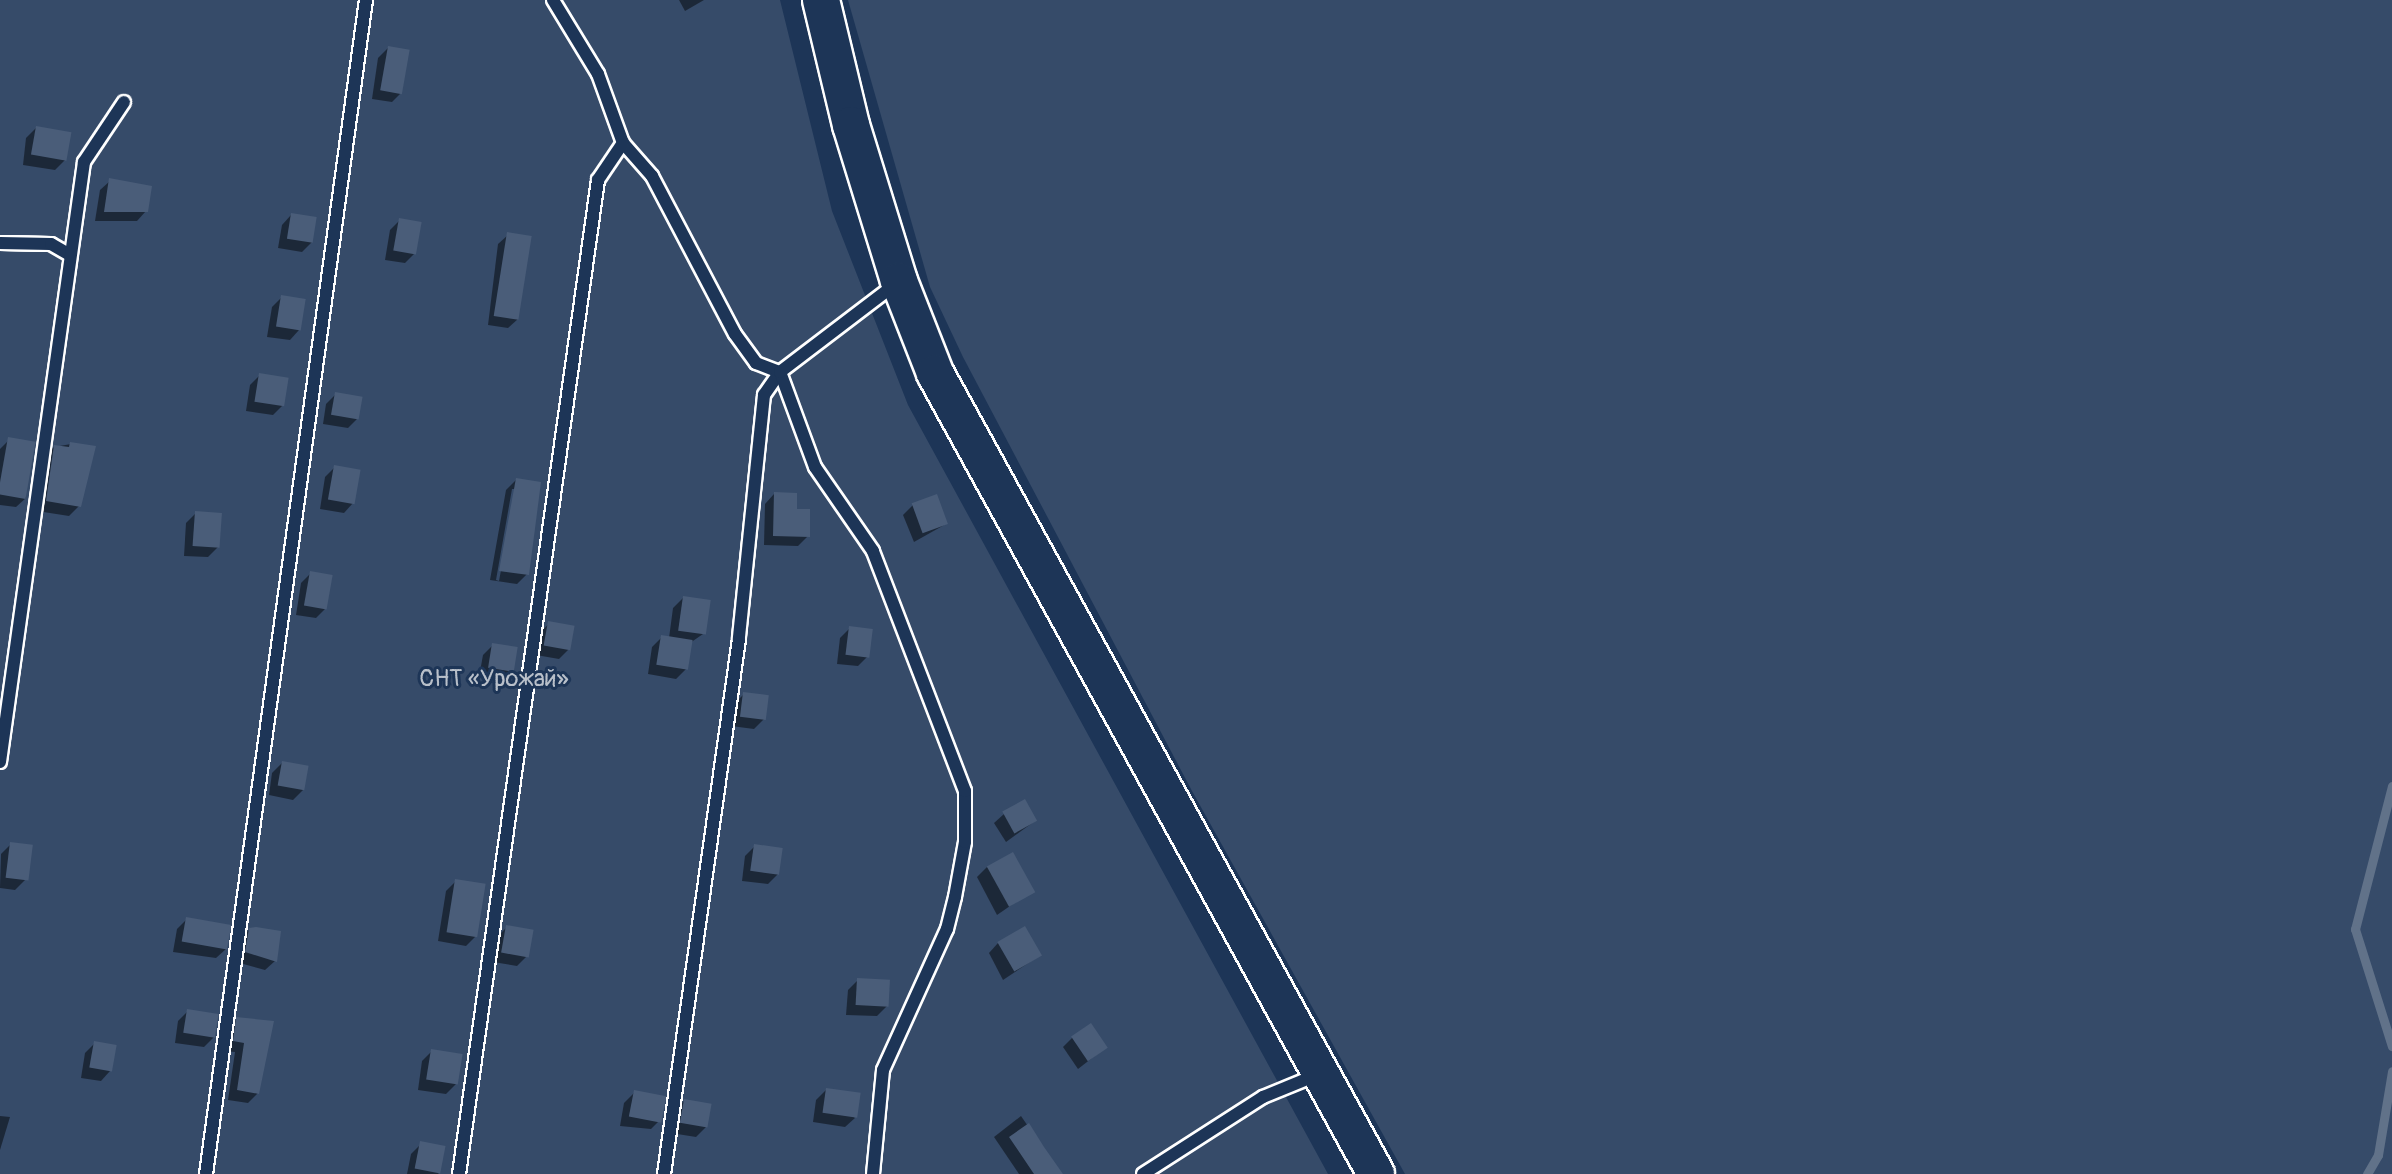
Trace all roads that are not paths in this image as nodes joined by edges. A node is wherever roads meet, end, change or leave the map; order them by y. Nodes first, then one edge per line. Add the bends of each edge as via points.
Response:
1 (366, 0) edge
2 (553, 0) edge
3 (821, 0) edge
4 (124, 102) dead end
5 (623, 143) junction
6 (0, 243) edge
7 (68, 254) junction
8 (899, 281) junction
9 (780, 372) junction
10 (0, 762) edge
11 (1321, 1074) junction
12 (1141, 1173) edge
13 (206, 1174) edge
14 (459, 1174) edge
15 (664, 1174) edge
16 (873, 1174) edge
17 (1376, 1174) edge

1 - 13 lane
2 - 5 lane via 598,74
3 - 8 street via 851,125
4 - 7 lane via 84,162
5 - 9 lane via 652,176 735,334 756,363
5 - 14 lane via 598,180
6 - 7 lane via 51,244
7 - 10 lane via 43,477
8 - 9 lane
8 - 11 street via 935,373
9 - 15 lane via 764,395 739,639
9 - 16 lane via 815,467 873,551 965,791 965,842 955,897 947,929 883,1070
11 - 12 lane via 1263,1097
11 - 17 street

